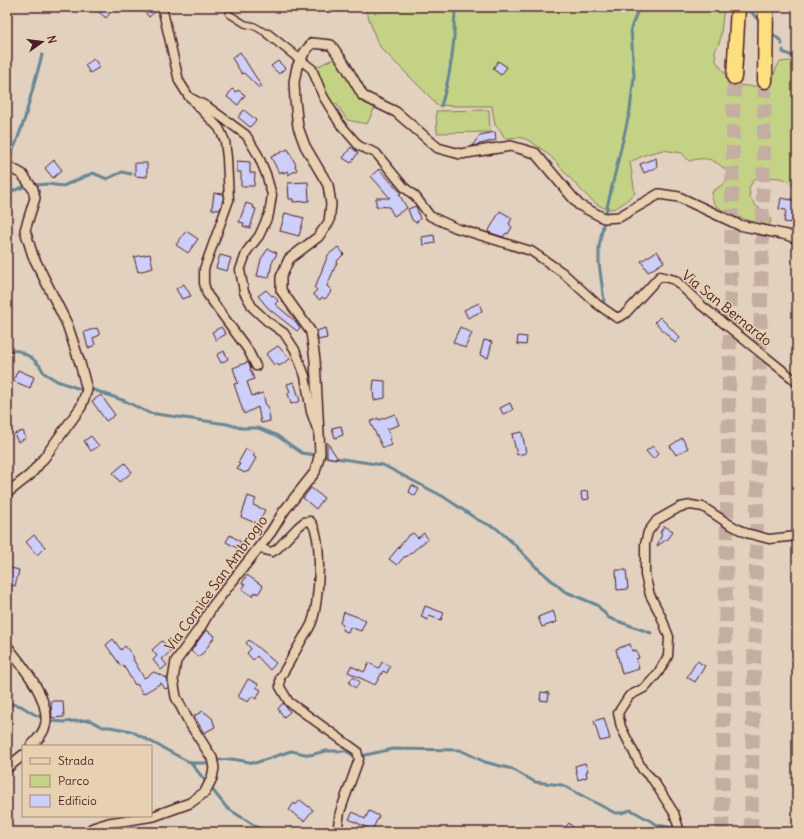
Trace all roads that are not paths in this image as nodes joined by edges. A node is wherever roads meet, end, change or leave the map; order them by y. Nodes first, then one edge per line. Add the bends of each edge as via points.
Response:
1 (162, 7) edge
2 (738, 7) edge
3 (766, 7) edge
4 (229, 14) dead end
5 (268, 34) joint
6 (300, 59) junction
7 (734, 76) tunnel mouth
8 (765, 81) tunnel mouth
9 (189, 97) junction
10 (7, 166) edge
11 (797, 239) edge
12 (256, 366) dead end
13 (797, 382) edge
14 (319, 434) junction
15 (7, 493) edge
16 (797, 536) edge
17 (260, 546) junction
18 (7, 646) edge
19 (32, 745) edge
20 (22, 756) edge
21 (7, 768) edge
22 (152, 816) edge
23 (148, 817) edge
24 (87, 832) edge
25 (337, 832) edge
26 (680, 832) edge

1 - 9 street via 179,81
2 - 7 highway
3 - 8 highway
4 - 5 street
5 - 6 street
6 - 11 street, Via Cornice San Ambrogio via 312,44 332,45 363,96 396,112 438,148 460,154 511,146 535,153 579,205 604,218 619,217 659,194 679,197 739,225
6 - 13 street, Via San Bernardo via 312,69 323,96 345,130 359,146 376,152 430,216 456,228 531,251 562,272 597,304 617,318 625,314 660,276 675,280 701,305
6 - 14 street, Via Cornice San Ambrogio via 294,82 298,127 305,146 328,185 331,204 329,222 318,237 289,259 281,277 281,290 311,332
9 - 12 street via 219,128 225,141 228,158 229,200 204,269 204,283 207,294 248,350
9 - 14 street, Via Cornice San Ambrogio via 208,107 246,135 266,174 272,195 269,214 259,236 247,251 240,270 244,292 253,308 267,322 284,333 295,350 305,376 311,412
10 - 15 street via 22,174 33,189 36,198 25,230 33,256 67,324 87,390 81,407 44,458 30,475
14 - 17 street, Via Cornice San Ambrogio via 320,453 315,472
16 - 26 street via 769,539 746,533 703,507 692,505 680,507 657,520 648,532 645,544 645,575 650,595 669,637 668,656 646,687 629,696 618,713 642,769 653,780 674,813
17 - 22 street, Via Cornice San Ambrogio via 212,607 176,661 173,680 176,697 212,758 212,778 205,792 190,803
17 - 25 street via 272,552 304,522 310,521 314,524 317,533 318,593 312,622 280,678 280,687 289,702 358,755 340,812
18 - 19 street via 41,695 46,724
20 - 21 street
23 - 24 street, Via Cornice San Ambrogio via 109,823

